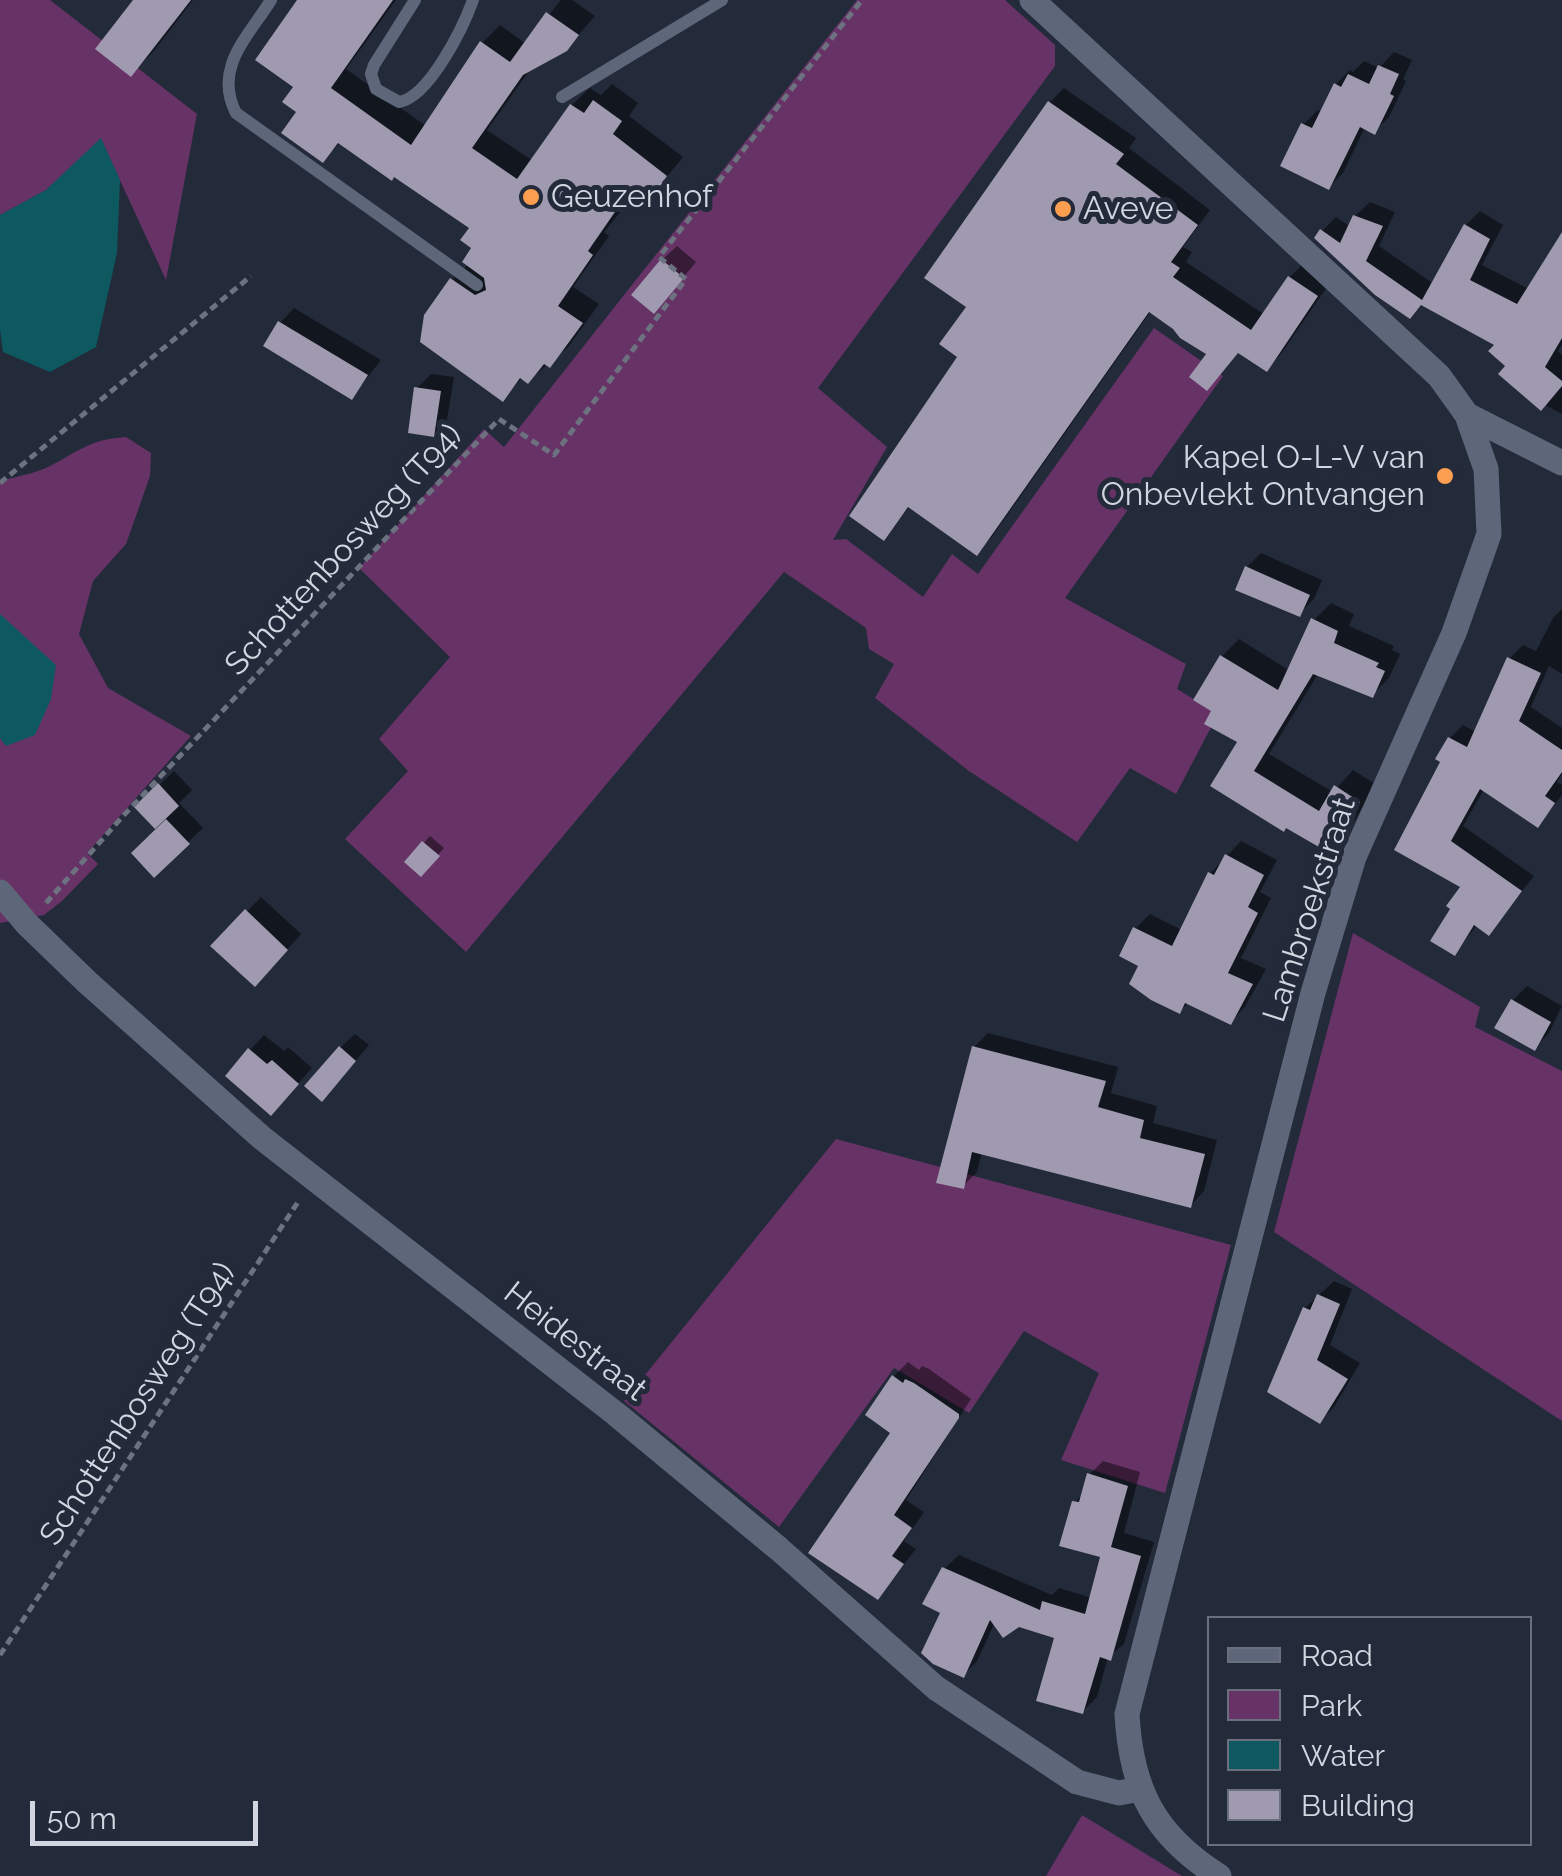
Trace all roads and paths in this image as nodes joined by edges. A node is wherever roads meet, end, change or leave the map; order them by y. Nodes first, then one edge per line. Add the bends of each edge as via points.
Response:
1 (271, 0) edge
2 (415, 0) edge
3 (473, 0) edge
4 (722, 0) edge
5 (862, 0) edge
6 (1032, 0) edge
7 (562, 97) dead end
8 (251, 276) dead end
9 (477, 285) dead end
10 (1467, 415) junction
11 (1562, 463) edge
12 (0, 483) edge
13 (0, 892) edge
14 (27, 924) junction
15 (314, 1178) junction
16 (0, 1655) edge
17 (1140, 1789) junction
18 (1219, 1876) edge

1 - 9 lane via 228,72 236,113
2 - 3 lane via 371,74 376,89 399,102 423,88
4 - 7 lane
5 - 14 path, Schottenbosweg (T94) via 660,257 686,279 554,454 498,419
6 - 10 street, Lambroekstraat via 1439,376
8 - 12 path
10 - 11 street
10 - 17 street, Lambroekstraat via 1486,469 1489,534 1454,633 1354,858 1313,993 1127,1714
13 - 14 street, Heidestraat
14 - 15 street, Heidestraat
15 - 16 path, Schottenbosweg (T94)
15 - 17 street, Heidestraat via 616,1414 936,1688 1077,1782 1119,1793
17 - 18 street, Lambroekstraat via 1188,1856

